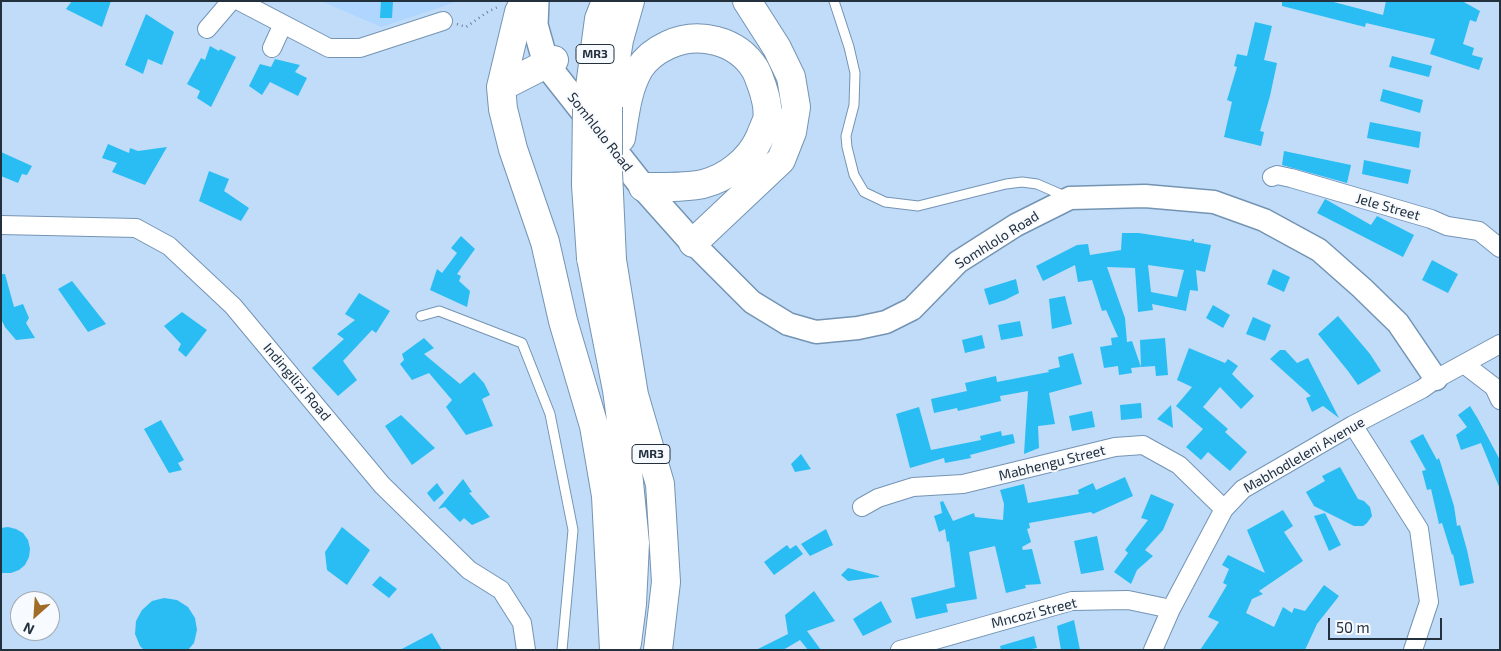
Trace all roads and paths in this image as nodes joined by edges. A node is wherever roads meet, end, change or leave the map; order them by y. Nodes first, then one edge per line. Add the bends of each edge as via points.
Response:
1 (231, 1) edge
2 (239, 1) edge
3 (549, 1) edge
4 (606, 1) edge
5 (630, 1) edge
6 (746, 1) edge
7 (834, 1) edge
8 (527, 5) edge
9 (443, 21) joint
10 (283, 24) junction
11 (207, 29) dead end
12 (272, 48) dead end
13 (552, 67) junction
14 (501, 87) junction
15 (598, 108) junction
16 (1272, 177) dead end
17 (643, 187) junction
18 (1070, 198) junction
19 (1, 225) edge
20 (693, 242) junction
21 (1500, 248) edge
22 (611, 262) junction
23 (421, 316) dead end
24 (1500, 344) edge
25 (1464, 364) junction
26 (1436, 379) junction
27 (1500, 400) edge
28 (1353, 425) junction
29 (862, 507) dead end
30 (1224, 509) junction
31 (1171, 609) junction
32 (526, 650) edge
33 (562, 650) edge
34 (614, 650) edge
35 (626, 650) edge
36 (658, 650) edge
37 (900, 650) edge
38 (1153, 650) edge
39 (1413, 650) edge

1 - 11 street
2 - 10 street
3 - 13 main road, Somhlolo Road via 547,20
4 - 15 highway, MR3 via 599,19
5 - 15 highway, MR3
6 - 20 highway via 777,48 791,77 796,107 792,132 781,160
7 - 18 lane via 855,73 847,148 854,175 864,192 885,202 918,206 1022,182 1037,184
8 - 9 path via 498,7 466,27
8 - 13 main road, Somhlolo Road
8 - 14 highway
9 - 10 street via 360,48 329,48
10 - 12 street
13 - 14 highway
13 - 17 main road, Somhlolo Road
14 - 34 highway via 503,109 545,242 563,321 594,426 606,496
15 - 22 highway, MR3, bridge via 586,185
16 - 21 street, Jele Street via 1291,178 1446,226 1479,231
17 - 20 main road, Somhlolo Road
17 - 22 highway via 706,183 740,164 752,153 767,118 765,94 755,69 728,44 689,38 676,41 658,49 640,67 630,88 621,138 625,240
18 - 20 street, Somhlolo Road via 1016,225 958,262 912,309 886,322 858,328 816,332 788,324 752,302
18 - 26 street, Somhlolo Road via 1146,196 1214,202 1264,220 1319,250 1362,288 1398,323
19 - 32 street, Indingilizi Road via 136,228 169,246 233,306 382,485 469,570 501,590 522,623
22 - 35 highway, MR3 via 617,390 635,543
22 - 36 highway, MR3 via 634,395 660,484 666,582
23 - 33 lane via 439,311 522,343 550,414 573,530
24 - 25 street, Mabhodleleni Avenue
25 - 26 street, Mabhodleleni Avenue
25 - 27 street via 1494,387
26 - 28 street, Mabhodleleni Avenue
28 - 30 street, Mabhodleleni Avenue via 1243,489
28 - 39 street via 1419,529 1429,602
29 - 30 street, Mabhengu Street via 878,498 913,487 963,484 1115,447 1143,445 1179,465
30 - 31 street, Mabhodleleni Avenue
31 - 37 street, Mncozi Street via 1128,600 1072,601
31 - 38 street, Mabhodleleni Avenue

